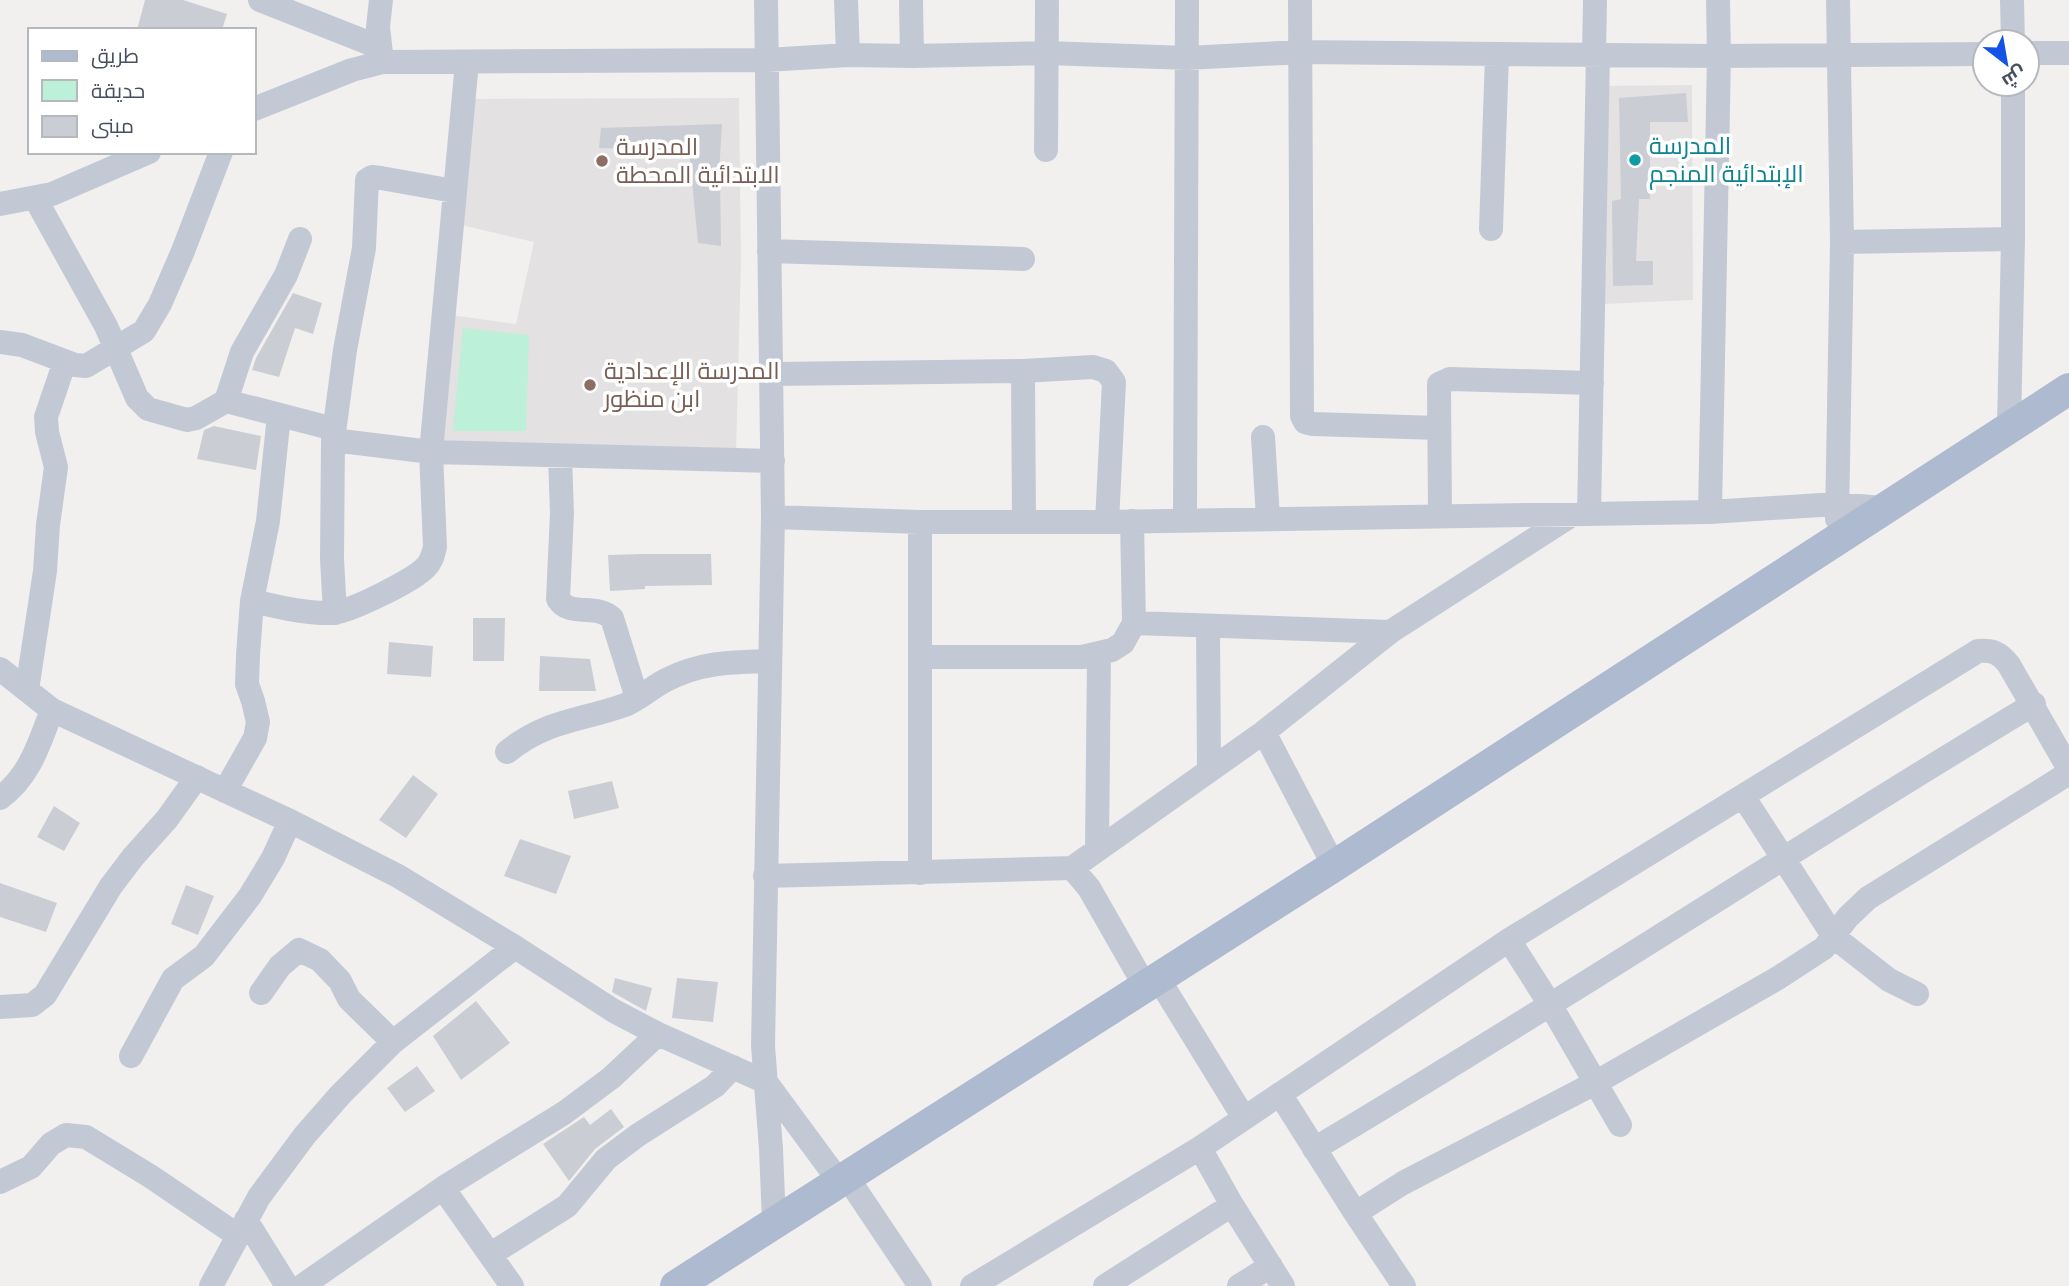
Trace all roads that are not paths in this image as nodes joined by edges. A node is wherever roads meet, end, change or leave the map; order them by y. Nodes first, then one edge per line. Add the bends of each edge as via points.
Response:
1 (260, 0) edge
2 (381, 0) edge
3 (766, 0) edge
4 (846, 0) edge
5 (911, 0) edge
6 (1047, 0) edge
7 (1187, 0) edge
8 (1300, 0) edge
9 (1595, 0) edge
10 (1718, 0) edge
11 (1838, 0) edge
12 (2012, 0) edge
13 (2012, 28) edge
14 (1301, 52) junction
15 (1046, 53) junction
16 (2041, 53) edge
17 (2069, 53) edge
18 (1971, 54) edge
19 (381, 55) junction
20 (848, 55) junction
21 (1497, 55) junction
22 (1596, 55) junction
23 (912, 56) junction
24 (1720, 56) junction
25 (1838, 56) junction
26 (1187, 58) junction
27 (768, 60) junction
28 (467, 62) junction
29 (2013, 98) edge
30 (256, 108) edge
31 (1046, 150) dead end
32 (144, 154) edge
33 (220, 154) edge
34 (454, 191) junction
35 (34, 198) junction
36 (0, 204) edge
37 (1491, 229) dead end
38 (300, 239) dead end
39 (2013, 239) junction
40 (1842, 242) junction
41 (769, 251) junction
42 (1023, 259) dead end
43 (0, 342) edge
44 (115, 347) junction
45 (65, 361) junction
46 (1023, 371) junction
47 (773, 374) junction
48 (1592, 383) junction
49 (2069, 389) edge
50 (226, 401) junction
51 (279, 415) junction
52 (2009, 427) junction
53 (1438, 428) junction
54 (334, 435) junction
55 (1263, 437) dead end
56 (431, 452) junction
57 (560, 457) junction
58 (773, 461) junction
59 (1836, 504) junction
60 (1883, 508) junction
61 (1710, 512) junction
62 (1581, 515) junction
63 (1440, 516) junction
64 (773, 517) junction
65 (1268, 518) junction
66 (1185, 520) junction
67 (1024, 521) junction
68 (1107, 522) junction
69 (1132, 522) junction
70 (920, 523) junction
71 (1837, 537) junction
72 (252, 601) junction
73 (335, 613) junction
74 (1134, 623) junction
75 (1208, 626) junction
76 (1390, 632) junction
77 (1099, 654) junction
78 (920, 657) junction
79 (770, 661) junction
80 (0, 669) edge
81 (27, 690) junction
82 (637, 698) junction
83 (2034, 704) junction
84 (52, 710) junction
85 (2061, 731) edge
86 (1264, 732) junction
87 (507, 752) dead end
88 (1209, 771) junction
89 (2069, 771) edge
90 (197, 778) junction
91 (225, 790) junction
92 (1743, 796) junction
93 (0, 797) edge
94 (290, 821) junction
95 (1097, 850) junction
96 (1783, 858) junction
97 (1334, 866) junction
98 (1072, 868) junction
99 (920, 873) junction
100 (765, 876) junction
101 (1834, 937) junction
102 (1508, 940) junction
103 (515, 947) junction
104 (1152, 982) junction
105 (261, 993) dead end
106 (1917, 994) dead end
107 (1551, 1006) junction
108 (0, 1007) edge
109 (659, 1034) junction
110 (393, 1042) junction
111 (131, 1056) dead end
112 (733, 1067) junction
113 (766, 1082) junction
114 (1595, 1083) junction
115 (1280, 1094) junction
116 (1244, 1118) junction
117 (1620, 1125) dead end
118 (1200, 1147) junction
119 (1314, 1149) junction
120 (843, 1179) junction
121 (0, 1182) edge
122 (443, 1188) junction
123 (1232, 1205) junction
124 (1354, 1211) junction
125 (774, 1222) junction
126 (241, 1228) junction
127 (491, 1254) junction
128 (1277, 1276) edge
129 (211, 1286) edge
130 (288, 1286) edge
131 (302, 1286) edge
132 (512, 1286) edge
133 (676, 1286) edge
134 (920, 1286) edge
135 (972, 1286) edge
136 (1105, 1286) edge
137 (1239, 1286) edge
138 (1404, 1286) edge

1 - 19 street
2 - 19 street
3 - 27 street
4 - 20 street
5 - 23 street
6 - 15 street
7 - 26 street
8 - 14 street
9 - 22 street
10 - 24 street
11 - 25 street
12 - 13 street
14 - 21 street
14 - 26 street
14 - 53 street via 1302,416 1313,424
15 - 23 street
15 - 26 street
15 - 31 street
16 - 17 street
18 - 25 street
19 - 28 street
19 - 30 street
20 - 23 street
20 - 27 street
21 - 22 street
21 - 37 street
22 - 24 street
22 - 48 street
24 - 25 street
24 - 61 street
25 - 40 street
26 - 66 street
27 - 28 street
27 - 41 street
28 - 34 street
29 - 39 street
32 - 35 street
33 - 44 street via 160,304 144,331
34 - 54 street via 381,178 368,180 364,248
34 - 56 street
35 - 36 street
35 - 44 street
38 - 50 street via 286,275 242,352
39 - 40 street
39 - 52 street
40 - 59 street
41 - 42 street
41 - 47 street
43 - 45 street
44 - 45 street via 86,366
44 - 50 street via 137,398 148,409 187,419
45 - 81 street via 46,417 56,467
46 - 47 street
46 - 67 street
46 - 68 street via 1093,367 1106,371 1114,382
47 - 58 street
48 - 53 street via 1444,380 1437,389
48 - 62 street
49 - 52 main road
50 - 51 street
51 - 54 street
51 - 72 street via 268,521
52 - 60 main road
53 - 63 street
54 - 56 street
54 - 73 street
55 - 65 street
56 - 57 street
56 - 73 street via 432,560 424,570 368,601
57 - 58 street
57 - 82 street via 558,599 568,608 605,611 612,618
58 - 64 street
59 - 60 street
59 - 61 street
59 - 71 street
60 - 71 main road
61 - 62 street
62 - 63 street
62 - 76 street
63 - 65 street
64 - 70 street
64 - 79 street
65 - 66 street
66 - 69 street
67 - 68 street
67 - 70 street
68 - 69 street
69 - 74 street
70 - 78 street
71 - 97 main road
72 - 73 street
72 - 91 street via 247,684 257,730
74 - 75 street
74 - 77 street via 1123,643
75 - 76 street
75 - 88 street
76 - 86 street
77 - 78 street
77 - 95 street
78 - 99 street
79 - 82 street via 697,666
79 - 100 street
80 - 81 street
81 - 84 street
82 - 87 street via 544,728
83 - 85 street
83 - 92 street via 2001,655 1978,651
83 - 96 street
84 - 90 street
84 - 93 street via 33,761 16,786
85 - 89 street
86 - 88 street
86 - 97 street
88 - 95 street
89 - 101 street via 1868,898
90 - 91 street
90 - 108 street via 111,886 45,995 32,1005
91 - 94 street
92 - 96 street
92 - 102 street
94 - 103 street via 398,876
94 - 111 street via 250,896 204,956 173,978
95 - 98 street
96 - 101 street
96 - 107 street
97 - 104 main road
98 - 99 street
98 - 104 street
99 - 100 street
100 - 113 street
101 - 106 street via 1889,980
101 - 114 street via 1778,978
102 - 107 street
102 - 115 street
103 - 109 street via 614,1011
103 - 110 street
104 - 116 street
104 - 120 main road
105 - 110 street via 280,966 299,950 320,960 340,981 349,999
107 - 114 street
107 - 119 street
109 - 112 street
109 - 122 street via 564,1113
110 - 126 street via 305,1135
112 - 113 street
112 - 127 street via 715,1086 606,1159 567,1206
113 - 120 street
113 - 125 street
114 - 117 street
114 - 124 street
115 - 116 street
115 - 119 street
116 - 118 street
118 - 123 street
118 - 135 street
119 - 124 street
120 - 125 main road
120 - 134 street
121 - 126 street via 30,1167 66,1135 86,1137
122 - 127 street
122 - 131 street
123 - 128 street
123 - 136 street
124 - 138 street
125 - 133 main road
126 - 129 street
126 - 130 street
127 - 132 street
128 - 137 street

